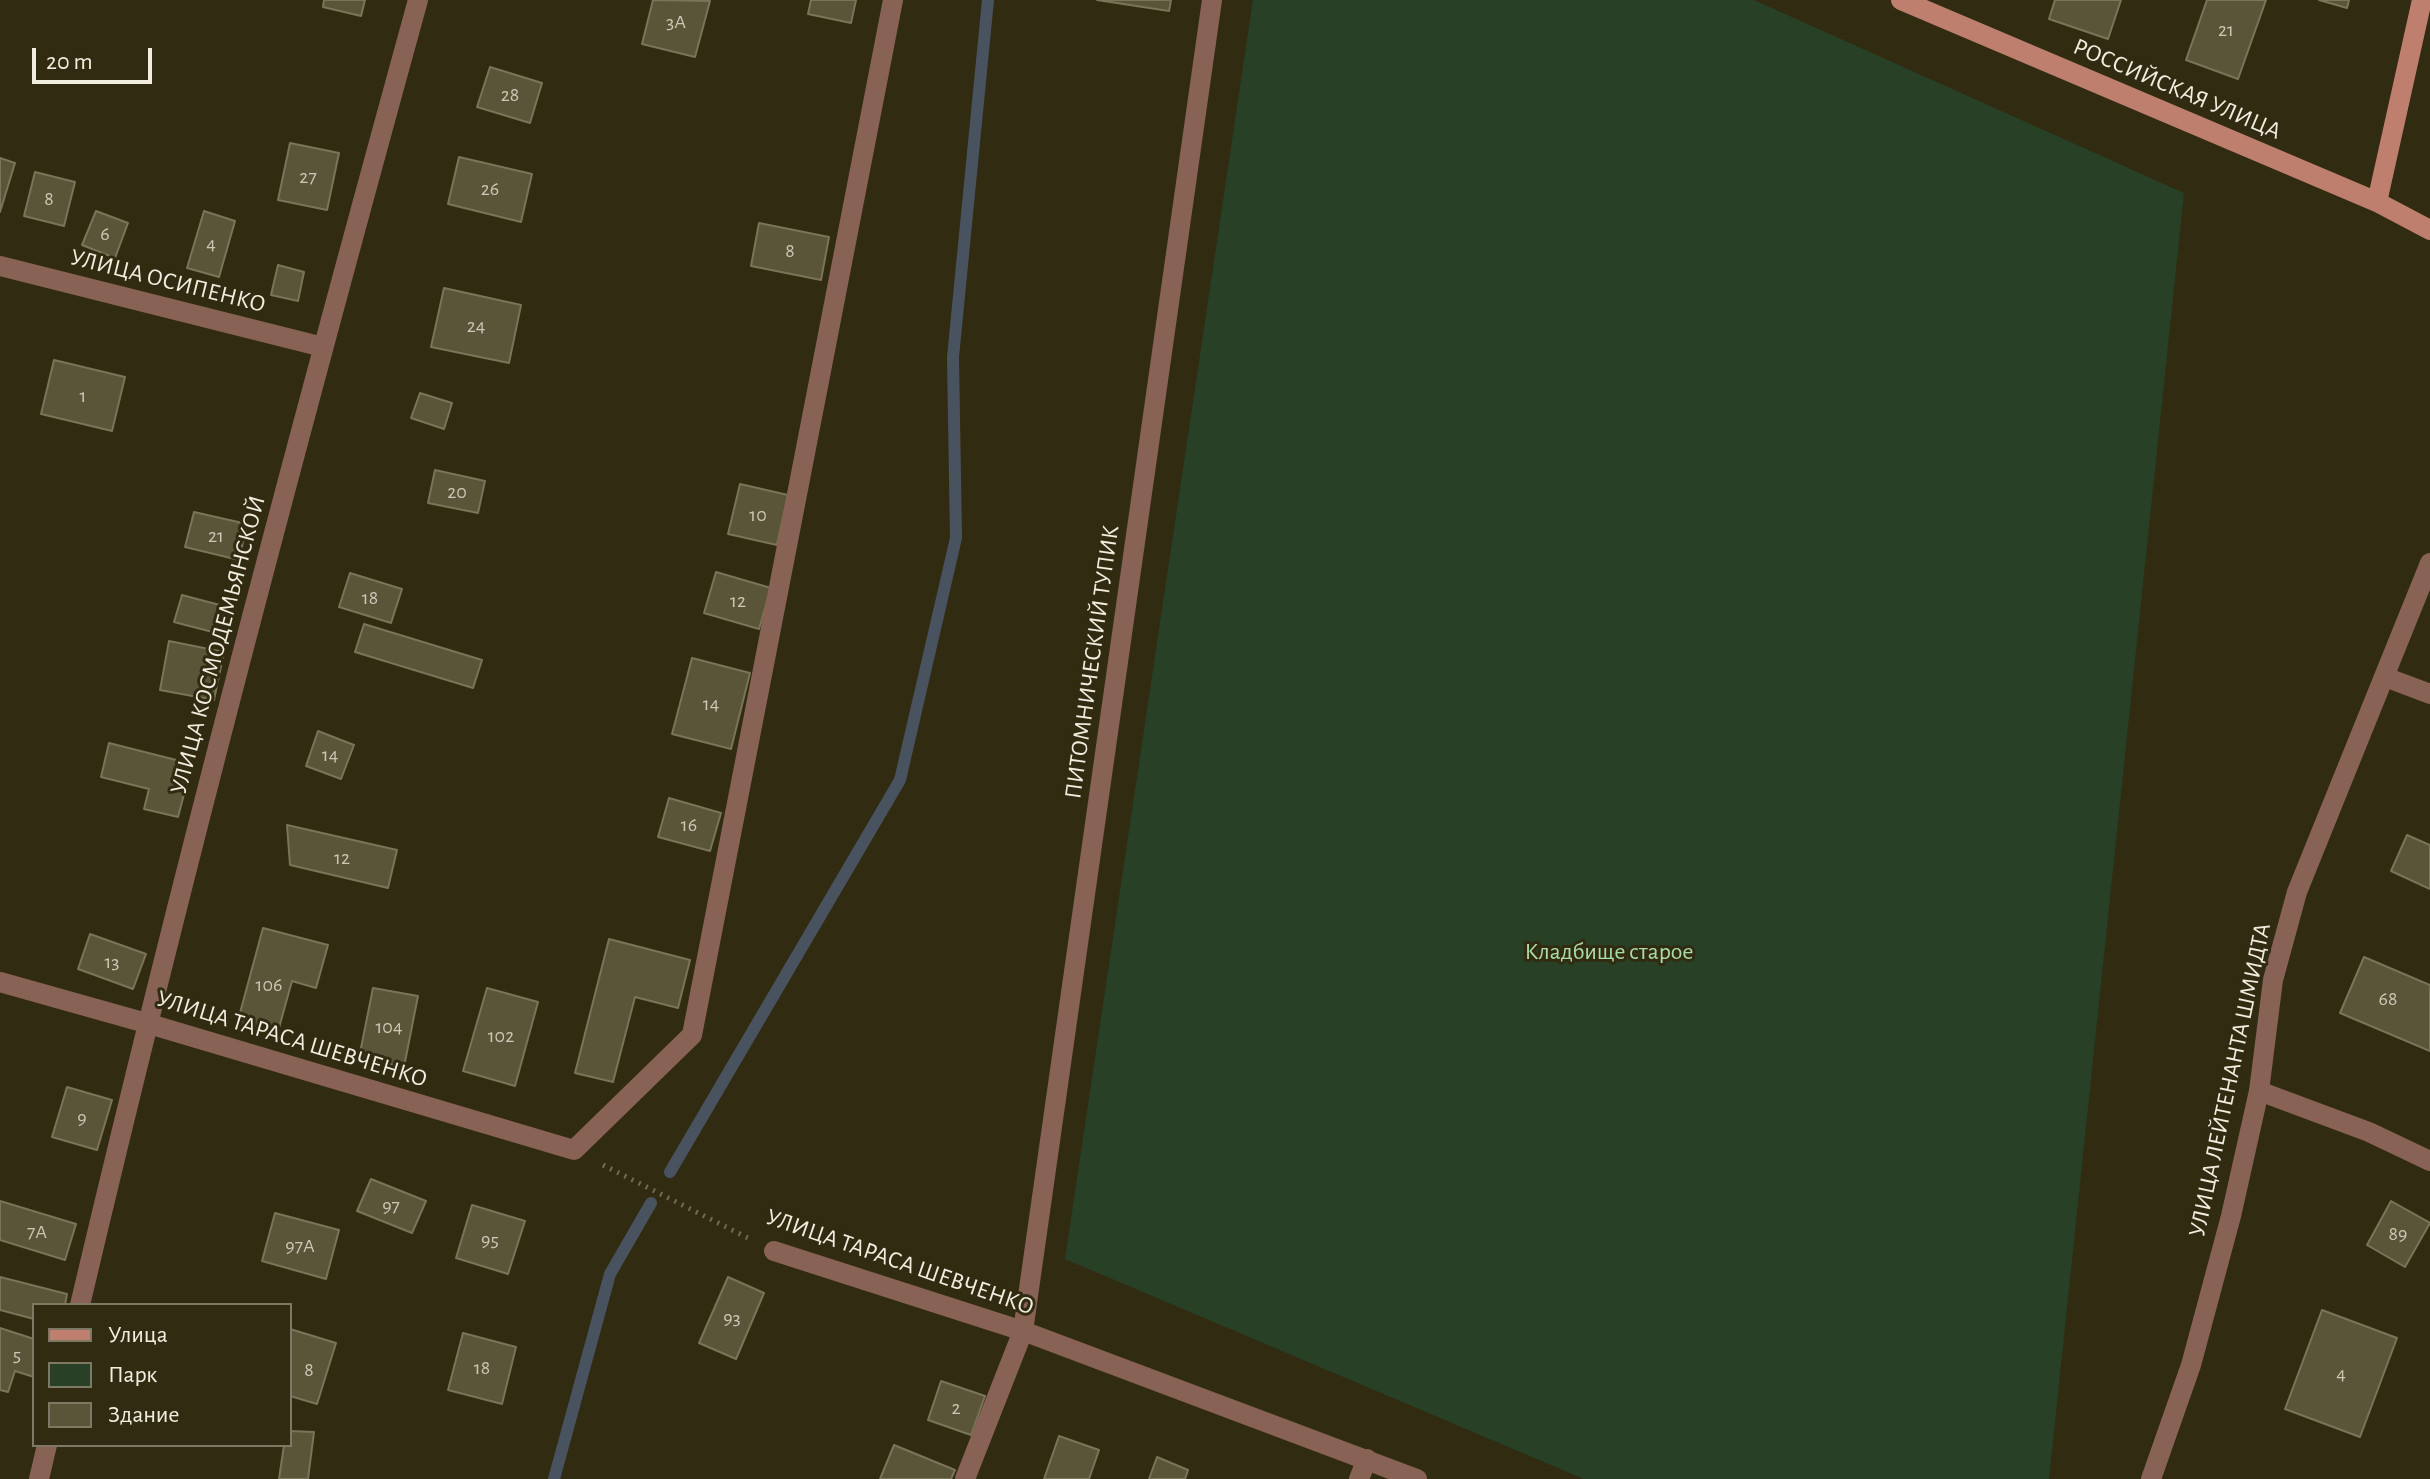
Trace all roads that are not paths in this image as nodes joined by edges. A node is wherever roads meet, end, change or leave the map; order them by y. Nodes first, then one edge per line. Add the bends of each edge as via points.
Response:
1 (418, 0) edge
2 (893, 0) edge
3 (1212, 0) edge
4 (1901, 0) edge
5 (2422, 0) edge
6 (2377, 202) junction
7 (2430, 230) edge
8 (0, 266) edge
9 (323, 347) junction
10 (2430, 563) edge
11 (2385, 677) junction
12 (2430, 694) edge
13 (0, 982) edge
14 (146, 1023) junction
15 (2259, 1091) junction
16 (2430, 1161) edge
17 (774, 1251) road end
18 (80, 1303) edge
19 (1023, 1331) junction
20 (47, 1447) edge
21 (1367, 1459) junction
22 (39, 1479) edge
23 (965, 1479) edge
24 (1359, 1479) edge
25 (1417, 1479) edge
26 (2151, 1479) edge

1 - 9 street, УЛИЦА КОСМОДЕМЬЯНСКОЙ
2 - 14 street, УЛИЦА ТАРАСА ШЕВЧЕНКО via 692,1035 574,1150
3 - 19 street, ПИТОМНИЧЕСКИЙ ТУПИК
4 - 6 main road, РОССИЙСКАЯ УЛИЦА
5 - 6 main road
6 - 7 main road, РОССИЙСКАЯ УЛИЦА
8 - 9 street, УЛИЦА ОСИПЕНКО
9 - 14 street, УЛИЦА КОСМОДЕМЬЯНСКОЙ
10 - 11 street, УЛИЦА ЛЕЙТЕНАНТА ШМИДТА
11 - 12 street
11 - 15 street, УЛИЦА ЛЕЙТЕНАНТА ШМИДТА via 2297,892 2273,980
13 - 14 street, УЛИЦА ТАРАСА ШЕВЧЕНКО
14 - 18 street, УЛИЦА КОСМОДЕМЬЯНСКОЙ
15 - 16 street
15 - 26 street, УЛИЦА ЛЕЙТЕНАНТА ШМИДТА via 2191,1365
17 - 19 street, УЛИЦА ТАРАСА ШЕВЧЕНКО
19 - 21 street, УЛИЦА ТАРАСА ШЕВЧЕНКО
19 - 23 street, ПИТОМНИЧЕСКИЙ ТУПИК
20 - 22 street
21 - 24 street
21 - 25 street, УЛИЦА ТАРАСА ШЕВЧЕНКО

